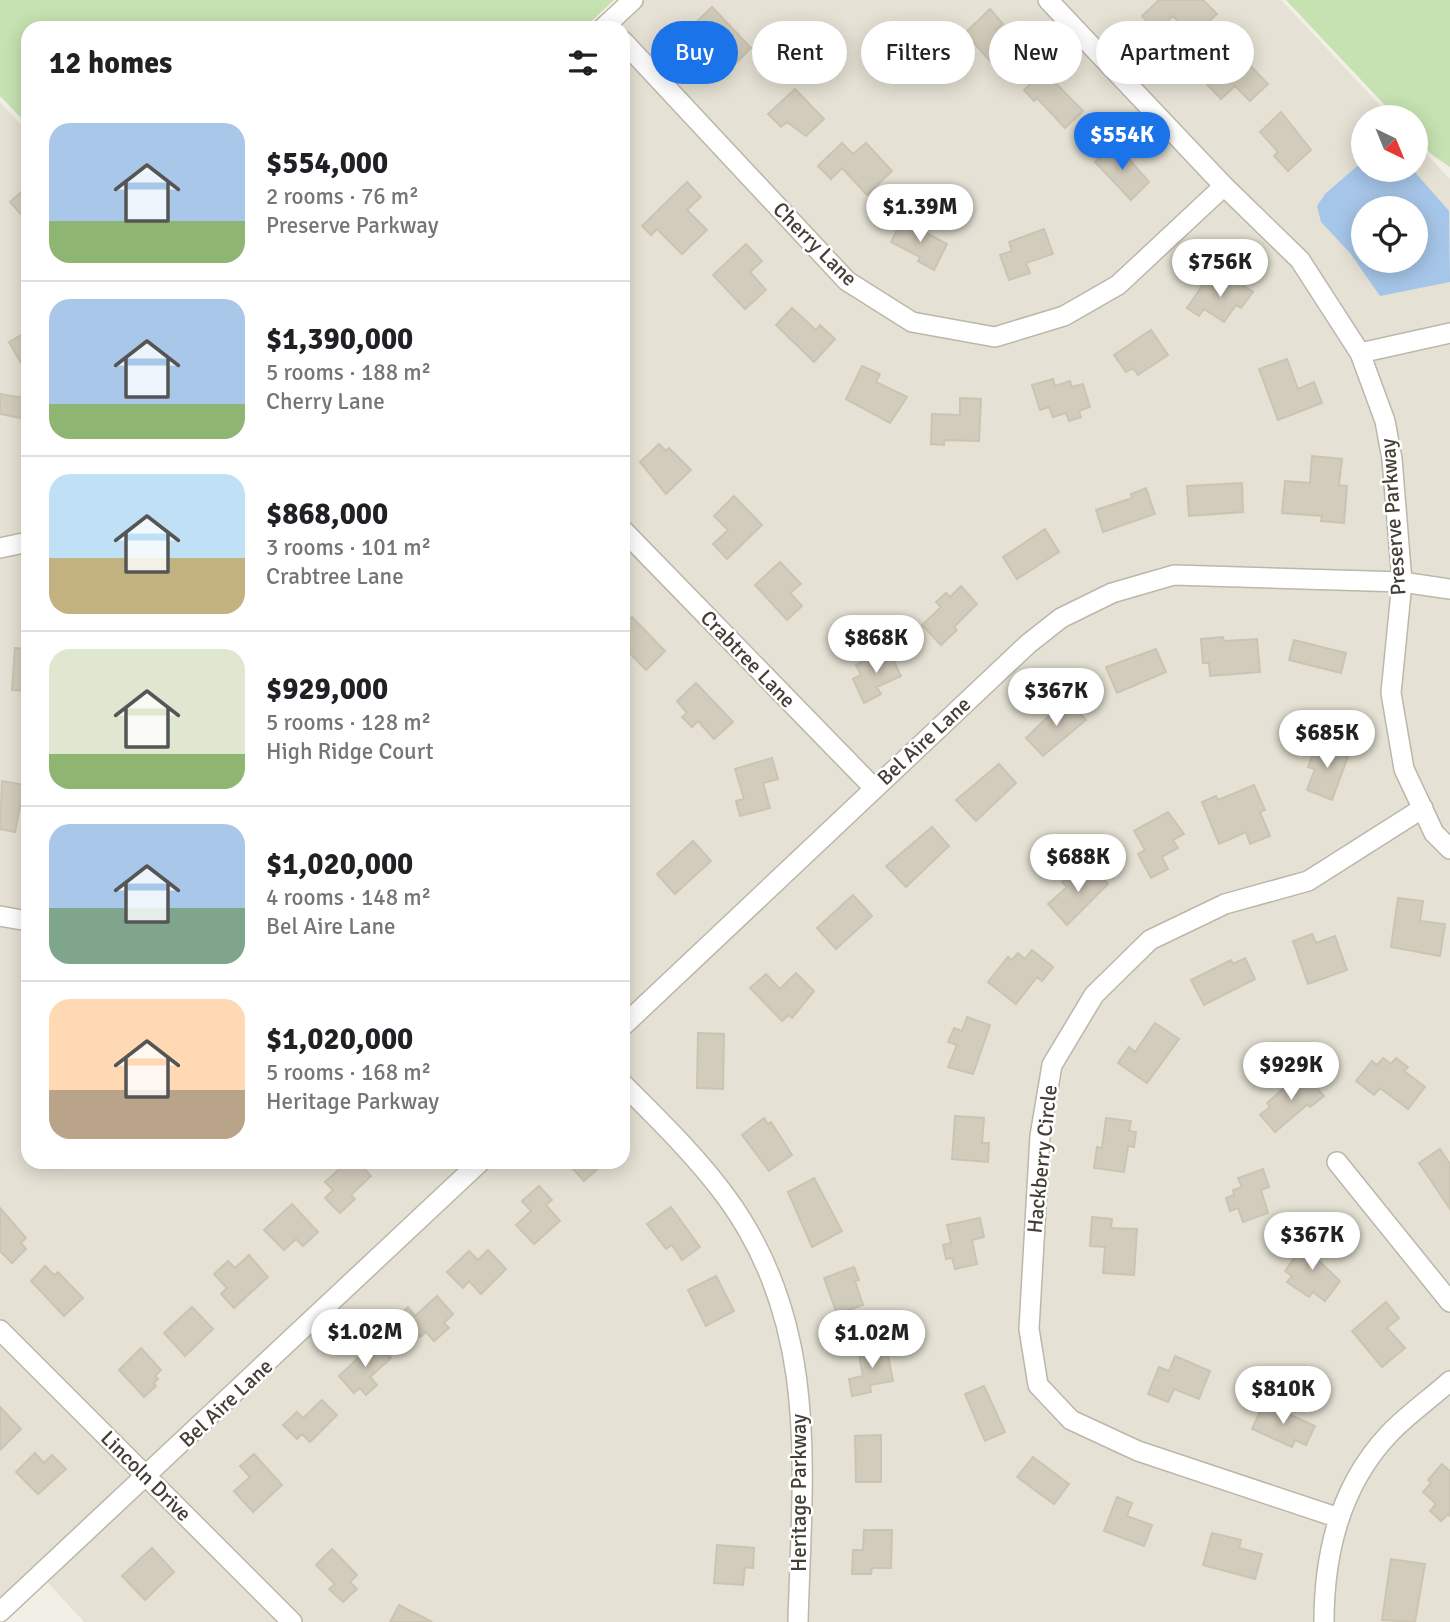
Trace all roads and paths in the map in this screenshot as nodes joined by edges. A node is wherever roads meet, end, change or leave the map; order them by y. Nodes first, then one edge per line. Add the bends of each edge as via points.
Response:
1 (633, 0) edge
2 (1048, 0) edge
3 (613, 21) edge
4 (630, 48) edge
5 (1224, 186) junction
6 (1450, 332) edge
7 (1360, 353) junction
8 (630, 537) edge
9 (21, 544) edge
10 (0, 548) edge
11 (1402, 583) junction
12 (1450, 589) edge
13 (874, 788) junction
14 (1423, 808) junction
15 (1450, 849) edge
16 (0, 916) edge
17 (21, 920) edge
18 (630, 1019) edge
19 (630, 1092) edge
20 (1337, 1162) dead end
21 (473, 1169) edge
22 (1450, 1302) edge
23 (0, 1330) edge
24 (1450, 1381) edge
25 (148, 1477) junction
26 (1339, 1518) junction
27 (0, 1612) edge
28 (292, 1622) edge
29 (798, 1622) edge
30 (1324, 1622) edge

1 - 3 street
2 - 5 street, Preserve Parkway
4 - 5 street, Cherry Lane via 847,281 912,322 995,337 1064,316 1118,285
5 - 7 street, Preserve Parkway via 1300,260
6 - 7 street
7 - 11 street, Preserve Parkway via 1388,433
8 - 13 street, Crabtree Lane
9 - 10 street
11 - 12 street, Bel Aire Lane
11 - 13 street, Bel Aire Lane via 1174,575 1112,593 1061,618 1028,644
11 - 14 street, Preserve Parkway via 1391,693 1404,769
13 - 18 street, Bel Aire Lane
14 - 15 street, Preserve Parkway via 1434,834
14 - 26 street, Hackberry Circle via 1308,881 1224,904 1150,940 1094,995 1052,1065 1040,1136 1029,1329 1038,1385 1071,1420 1138,1451
16 - 17 street
19 - 29 street, Heritage Parkway via 727,1198 767,1270 794,1349 803,1438
20 - 22 street
21 - 25 street, Bel Aire Lane
23 - 25 street, Lincoln Drive
24 - 26 street via 1388,1434 1350,1487
25 - 27 street, Bel Aire Lane
25 - 28 street, Lincoln Drive
26 - 30 street via 1332,1537

